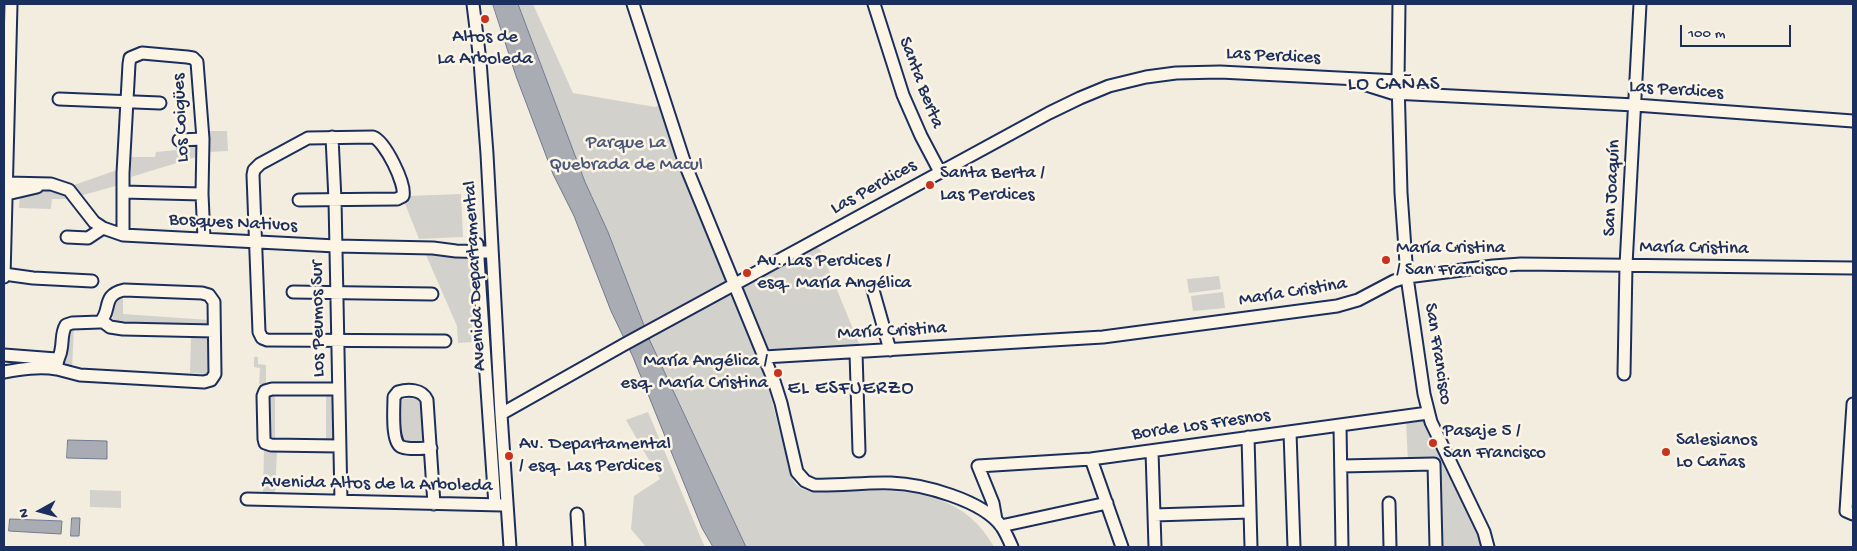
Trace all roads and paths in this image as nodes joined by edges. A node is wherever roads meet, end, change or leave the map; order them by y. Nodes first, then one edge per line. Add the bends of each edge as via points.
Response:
1 (11, 4) edge
2 (473, 4) edge
3 (633, 4) edge
4 (874, 4) edge
5 (1399, 4) edge
6 (1640, 4) edge
7 (7, 62) edge
8 (1348, 78) junction
9 (1398, 81) junction
10 (1398, 93) junction
11 (59, 99) dead end
12 (127, 103) junction
13 (160, 103) dead end
14 (1635, 105) junction
15 (1853, 121) edge
16 (332, 137) junction
17 (203, 139) junction
18 (179, 140) dead end
19 (940, 172) junction
20 (123, 192) junction
21 (202, 194) junction
22 (6, 197) edge
23 (299, 200) dead end
24 (335, 200) junction
25 (103, 228) junction
26 (4, 232) edge
27 (123, 234) junction
28 (66, 237) dead end
29 (204, 238) junction
30 (255, 241) junction
31 (336, 246) junction
32 (477, 248) junction
33 (491, 248) junction
34 (1626, 265) junction
35 (1853, 268) edge
36 (4, 275) edge
37 (1407, 277) junction
38 (92, 282) dead end
39 (734, 285) junction
40 (873, 290) dead end
41 (292, 292) dead end
42 (336, 292) junction
43 (432, 294) dead end
44 (102, 321) junction
45 (214, 331) junction
46 (337, 341) junction
47 (445, 342) dead end
48 (890, 350) junction
49 (856, 352) junction
50 (4, 355) edge
51 (764, 357) junction
52 (56, 364) junction
53 (4, 372) edge
54 (1624, 374) dead end
55 (337, 390) junction
56 (1853, 404) edge
57 (1428, 413) junction
58 (501, 414) junction
59 (1340, 425) junction
60 (1290, 432) junction
61 (1248, 437) junction
62 (339, 446) junction
63 (431, 448) junction
64 (1152, 450) junction
65 (859, 452) dead end
66 (1091, 459) junction
67 (1341, 466) junction
68 (247, 499) dead end
69 (341, 500) junction
70 (1107, 503) junction
71 (1389, 503) dead end
72 (434, 504) junction
73 (501, 505) junction
74 (1250, 512) junction
75 (578, 514) dead end
76 (1154, 514) junction
77 (1853, 514) edge
78 (999, 523) junction
79 (510, 547) edge
80 (579, 547) edge
81 (1012, 547) edge
82 (1122, 547) edge
83 (1155, 547) edge
84 (1252, 547) edge
85 (1294, 547) edge
86 (1342, 547) edge
87 (1390, 547) edge
88 (1436, 547) edge
89 (1488, 547) edge

1 - 7 street
2 - 33 street, Avenida Departamental via 481,70
3 - 39 street via 685,164
4 - 19 street, Santa Berta via 908,109
5 - 9 street, San Francisco
6 - 14 street, San Joaquín
7 - 22 street
8 - 9 street, Las Perdices
8 - 10 street, Las Perdices
8 - 19 street, Las Perdices via 1206,71 1134,79 1064,105
9 - 10 street, San Francisco
10 - 14 street, Las Perdices
10 - 37 street, San Francisco
11 - 12 street
12 - 13 street
12 - 17 street, Los Coigües via 130,58 142,53 193,58 199,69
12 - 20 street, Los Coigües
14 - 15 street, Las Perdices
14 - 34 street, San Joaquín
16 - 24 street, Los Peumos Sur
16 - 24 street via 373,137 381,142 404,190 403,196 397,199
16 - 30 street via 308,138 254,170
17 - 18 street
17 - 21 street, Los Coigües
19 - 39 street, Las Perdices
20 - 21 street
20 - 27 street, Los Coigües
21 - 29 street, Los Coigües
22 - 25 street, Bosques Nativos via 51,184 69,190 94,222
22 - 26 street
23 - 24 street
24 - 31 street, Los Peumos Sur
25 - 27 street, Bosques Nativos
25 - 28 street via 88,238
26 - 36 street
27 - 29 street, Bosques Nativos
29 - 30 street, Bosques Nativos
30 - 31 street, Bosques Nativos
30 - 46 street via 259,332 262,338
31 - 32 street, Bosques Nativos
31 - 42 street, Los Peumos Sur
32 - 33 street, Bosques Nativos
32 - 73 street, Avenida Departamental
33 - 58 street, Avenida Departamental
34 - 35 street, María Cristina
34 - 37 street, María Cristina via 1503,265
34 - 54 street, San Joaquín
36 - 38 street
37 - 48 street, María Cristina via 1337,306 1103,337
37 - 57 street, San Francisco
39 - 51 street
39 - 58 street, Las Perdices
40 - 48 street
41 - 42 street
42 - 43 street
42 - 46 street, Los Peumos Sur
44 - 45 street via 110,327
44 - 45 street via 110,296 118,291 202,293 209,295 214,302
44 - 52 street via 66,325
45 - 52 street via 214,374 208,381 80,375
46 - 47 street
46 - 55 street, Los Peumos Sur
48 - 49 street, María Cristina
49 - 51 street, María Cristina
49 - 65 street
50 - 52 street
51 - 78 street via 778,392 795,468 805,481 819,485 881,482 917,486 957,498
52 - 53 street via 48,368
55 - 62 street, Los Peumos Sur
55 - 62 street via 272,389 262,396 265,443
56 - 77 street via 1846,511
57 - 59 street, Borde Los Fresnos
57 - 89 street, San Francisco
58 - 73 street, Avenida Departamental
59 - 60 street, Borde Los Fresnos
59 - 67 street
60 - 61 street, Borde Los Fresnos
60 - 85 street
61 - 64 street, Borde Los Fresnos
61 - 74 street
62 - 69 street, Los Peumos Sur
63 - 63 street via 427,400 416,391 401,391 394,397 395,440 404,448
63 - 72 street
64 - 66 street, Borde Los Fresnos
64 - 76 street
66 - 70 street
66 - 78 street, Borde Los Fresnos via 978,466
67 - 86 street
67 - 88 street via 1434,464
68 - 69 street, Avenida Altos de la Arboleda
69 - 72 street, Avenida Altos de la Arboleda
70 - 78 street
70 - 82 street
71 - 87 street
72 - 73 street, Avenida Altos de la Arboleda
73 - 79 street, Avenida Departamental
74 - 76 street
74 - 84 street
75 - 80 street
76 - 83 street
78 - 81 street

